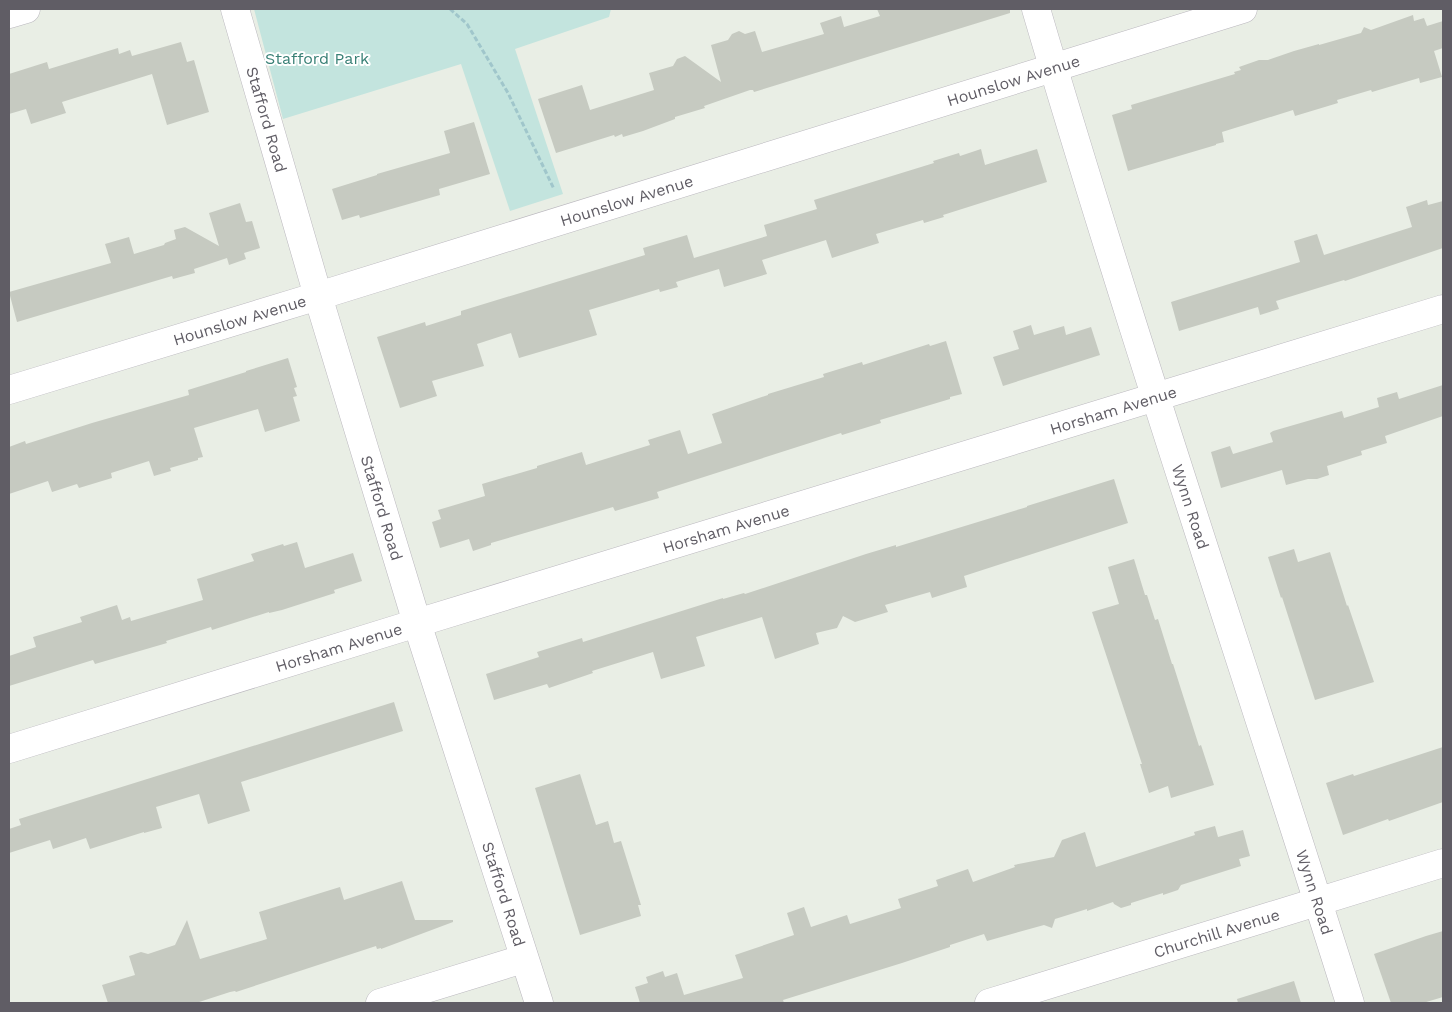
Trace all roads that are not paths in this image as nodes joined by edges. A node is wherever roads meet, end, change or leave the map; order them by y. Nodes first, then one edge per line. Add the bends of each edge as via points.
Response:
1 (26, 9) edge
2 (235, 9) edge
3 (1036, 9) edge
4 (1243, 9) edge
5 (9, 14) edge
6 (1053, 68) junction
7 (318, 296) junction
8 (1443, 309) edge
9 (9, 390) edge
10 (1155, 396) junction
11 (417, 622) junction
12 (9, 749) edge
13 (1443, 863) edge
14 (1318, 902) junction
15 (524, 959) junction
16 (380, 1003) edge
17 (539, 1003) edge
18 (989, 1003) edge
19 (1350, 1003) edge

1 - 5 street
2 - 7 street, Stafford Road
3 - 6 street, Wynn Road
4 - 6 street, Hounslow Avenue
6 - 7 street, Hounslow Avenue
6 - 10 street, Wynn Road
7 - 9 street, Hounslow Avenue
7 - 11 street, Stafford Road
8 - 10 street, Horsham Avenue
10 - 11 street, Horsham Avenue
10 - 14 street, Wynn Road
11 - 12 street, Horsham Avenue
11 - 15 street, Stafford Road
13 - 14 street, Churchill Avenue
14 - 18 street, Churchill Avenue
14 - 19 street, Wynn Road
15 - 16 street
15 - 17 street, Stafford Road

